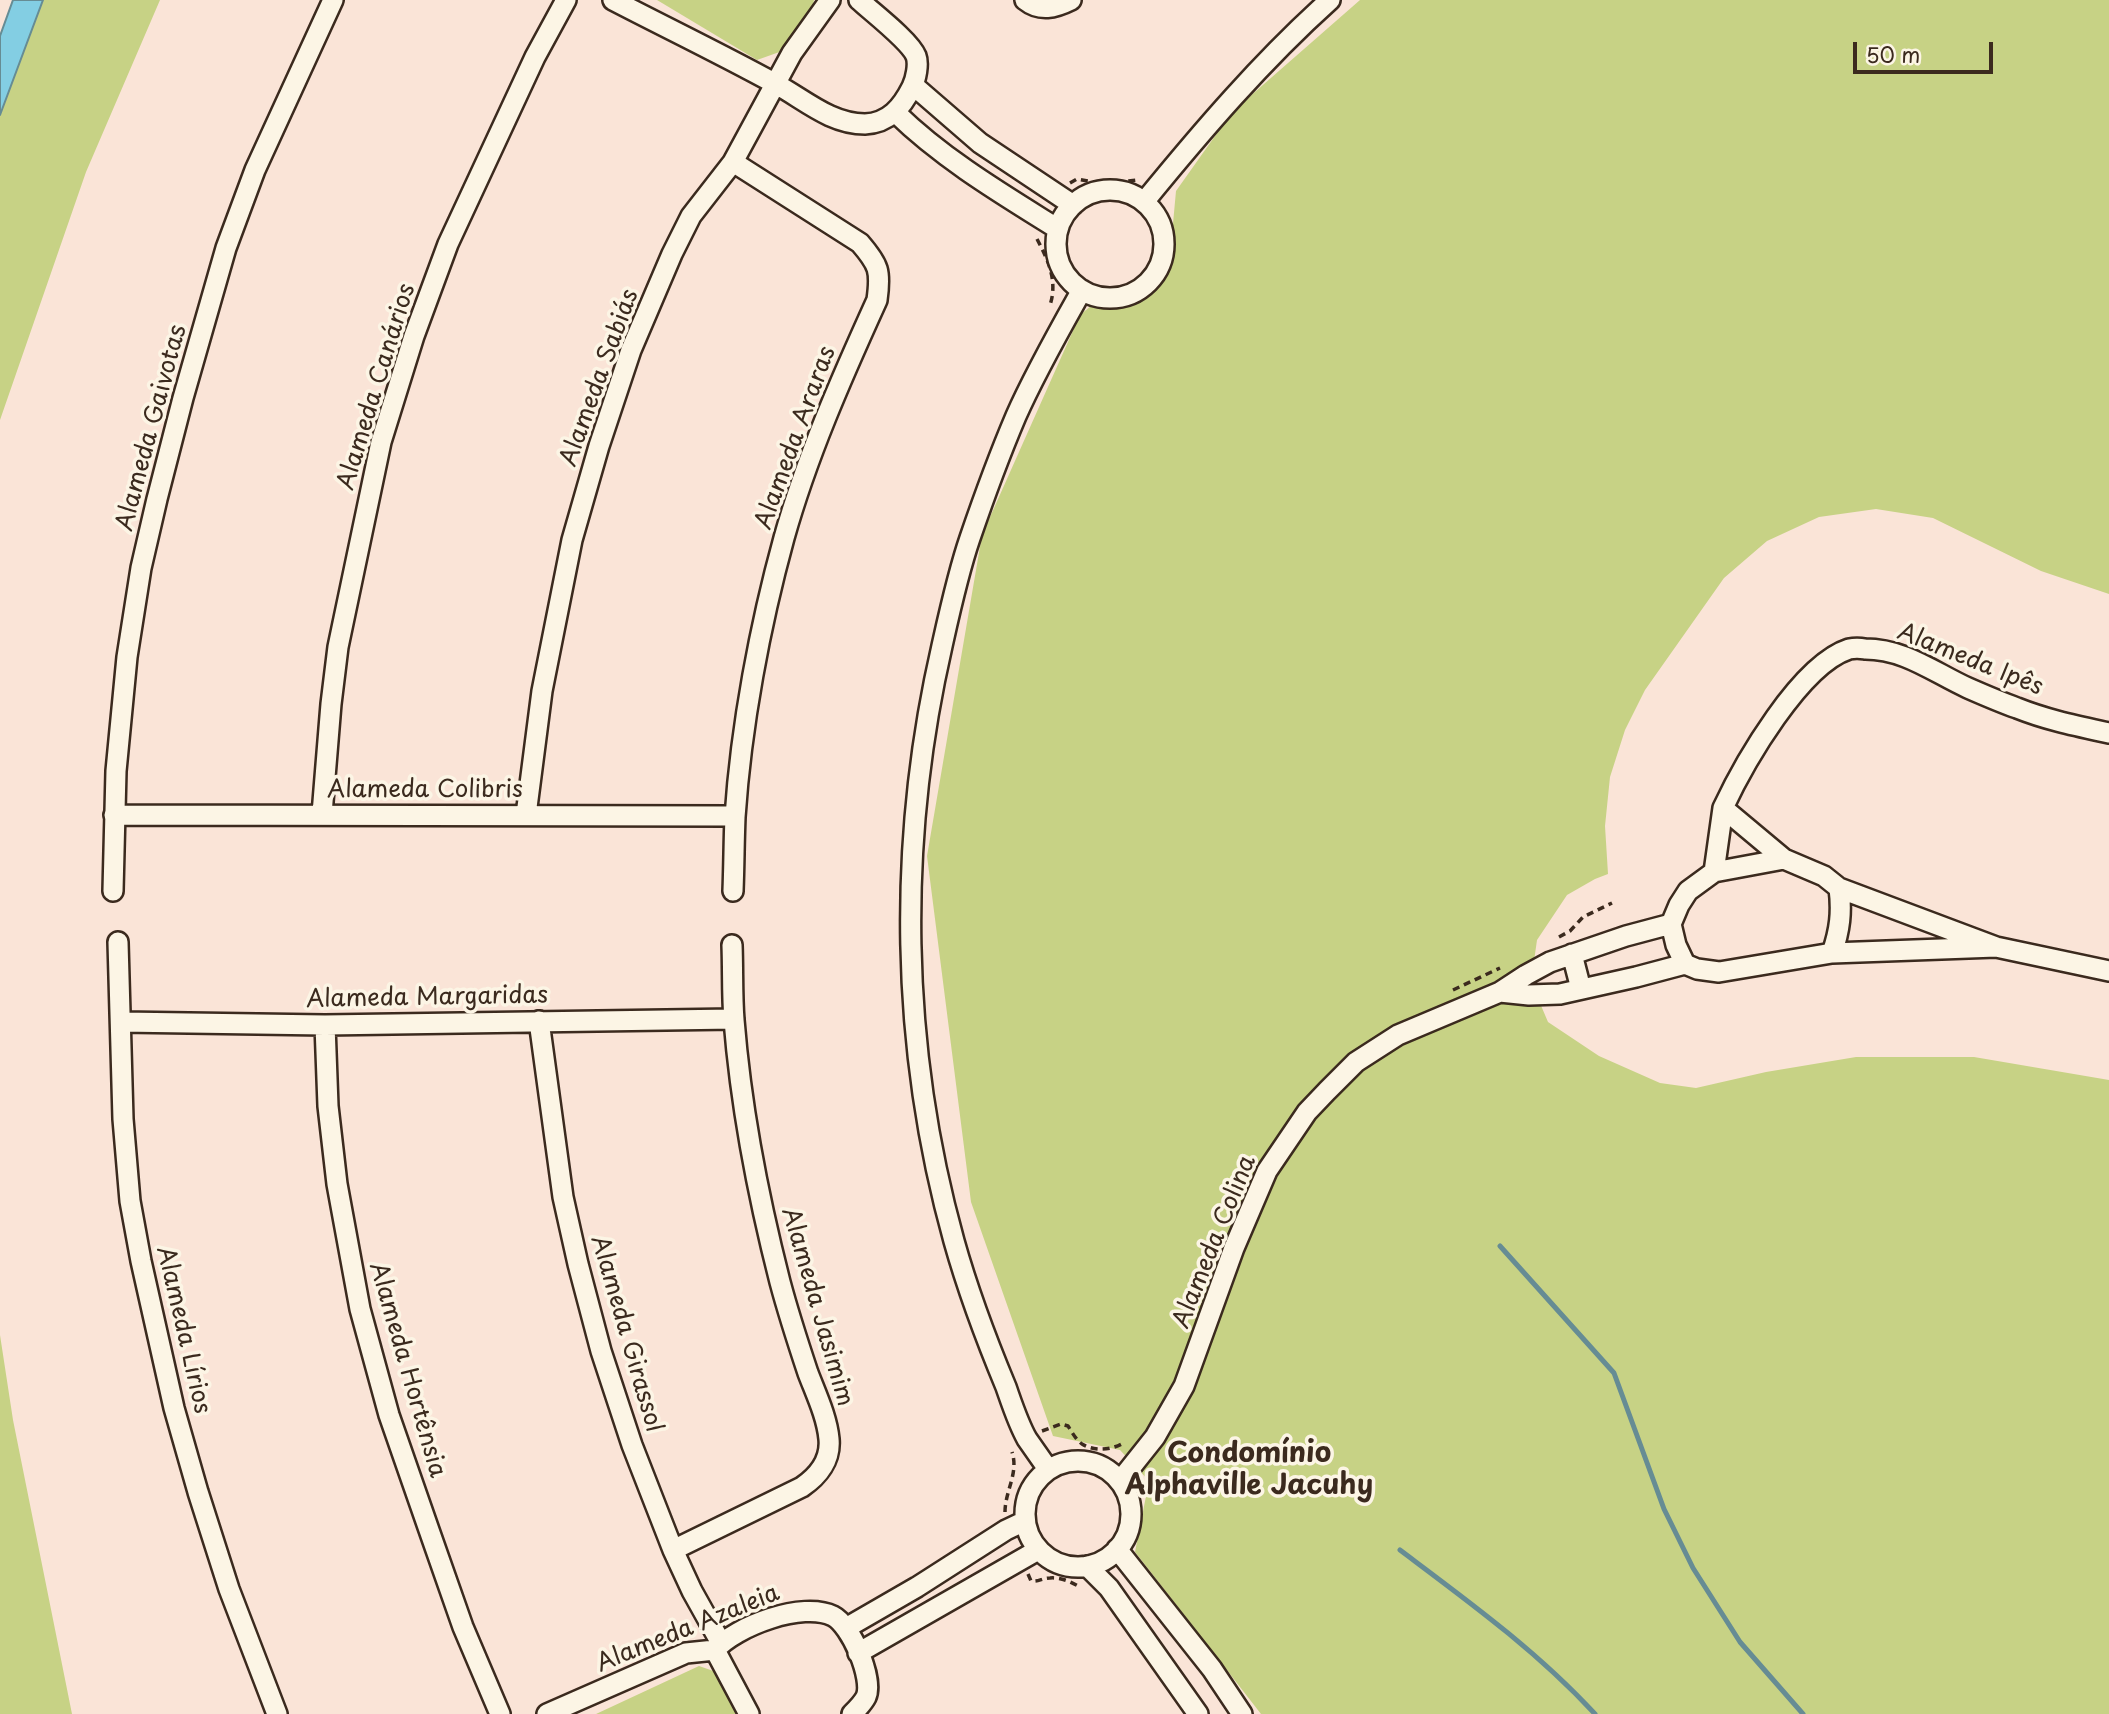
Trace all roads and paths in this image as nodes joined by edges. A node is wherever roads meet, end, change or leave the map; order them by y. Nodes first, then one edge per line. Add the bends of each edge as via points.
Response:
1 (332, 0) edge
2 (566, 0) edge
3 (613, 0) edge
4 (830, 0) edge
5 (859, 0) edge
6 (1024, 0) edge
7 (1071, 0) edge
8 (1330, 0) edge
9 (776, 84) junction
10 (913, 85) junction
11 (896, 113) junction
12 (979, 143) junction
13 (733, 162) junction
14 (963, 166) junction
15 (1141, 180) dead end
16 (1052, 192) junction
17 (1144, 202) junction
18 (1073, 205) junction
19 (1040, 217) junction
20 (1058, 229) junction
21 (1082, 290) junction
22 (1048, 311) dead end
23 (2109, 733) edge
24 (1723, 808) junction
25 (322, 814) junction
26 (114, 815) junction
27 (526, 815) junction
28 (735, 816) junction
29 (1784, 859) junction
30 (1714, 872) junction
31 (1839, 888) junction
32 (113, 891) dead end
33 (733, 891) dead end
34 (1671, 925) junction
35 (118, 942) dead end
36 (732, 945) dead end
37 (1996, 947) junction
38 (1832, 953) junction
39 (1572, 954) junction
40 (1685, 964) junction
41 (2109, 971) edge
42 (1581, 989) junction
43 (1500, 992) junction
44 (734, 1019) junction
45 (539, 1021) junction
46 (121, 1022) junction
47 (326, 1025) junction
48 (1048, 1469) junction
49 (1119, 1481) junction
50 (1025, 1521) junction
51 (1117, 1549) junction
52 (673, 1550) junction
53 (1038, 1550) junction
54 (1087, 1566) junction
55 (917, 1587) junction
56 (931, 1611) junction
57 (846, 1628) junction
58 (718, 1646) junction
59 (858, 1653) junction
60 (277, 1714) edge
61 (500, 1714) edge
62 (547, 1714) edge
63 (749, 1714) edge
64 (852, 1714) edge
65 (1198, 1714) edge
66 (1242, 1714) edge

1 - 26 street, Alameda Gaivotas via 255,170 226,248 183,398 141,568 127,657
2 - 25 street, Alameda Canários via 448,244 381,442 338,647
3 - 9 street
4 - 9 street, Alameda Sabiás
5 - 10 street via 916,56
6 - 7 street via 1033,7 1054,8
8 - 17 street via 1235,96
9 - 11 street via 822,113 851,123 869,124
9 - 13 street, Alameda Sabiás
10 - 11 street
10 - 12 street
11 - 14 street
12 - 14 street
12 - 16 street
13 - 27 street, Alameda Sabiás via 691,216 672,254 631,350 598,446 556,617
13 - 28 street, Alameda Araras via 860,243 873,258 880,278 877,300 808,464 784,538 750,696
14 - 19 street
15 - 16 path via 1105,184 1077,179
16 - 18 street
17 - 18 street via 1108,190
17 - 21 street via 1154,211 1164,236 1155,275 1122,297
18 - 20 street
19 - 20 street
19 - 22 path via 1037,238 1049,262 1054,290
20 - 21 street via 1060,264
21 - 48 street via 1016,416 969,541 931,692 911,884 915,1031 940,1187 987,1341 1026,1436
23 - 24 street, Alameda Ipês via 2062,724 2017,708 1905,655 1851,648 1825,661 1803,682 1765,733
24 - 29 street
24 - 30 street, Alameda Ipês
25 - 26 street, Alameda Colibris
25 - 27 street, Alameda Colibris
26 - 32 street, Alameda Gaivotas
27 - 28 street, Alameda Colibris
28 - 33 street, Alameda Araras
29 - 30 street
29 - 31 street via 1824,876
30 - 34 street via 1688,891
31 - 37 street
31 - 38 street via 1839,933
34 - 39 street, Alameda Colina
34 - 40 street
35 - 46 street, Alameda Lírios
36 - 44 street, Alameda Jasimim
37 - 38 street
37 - 41 street
38 - 40 street via 1719,972
39 - 42 street
39 - 43 street, Alameda Colina
40 - 42 street
42 - 43 street via 1560,994
43 - 49 street, Alameda Colina via 1398,1035 1356,1062 1307,1112 1267,1171 1250,1208 1184,1386 1155,1437
44 - 45 street, Alameda Margaridas
44 - 52 street, Alameda Jasimim via 762,1206 780,1284 830,1440 822,1469 814,1479
45 - 47 street, Alameda Margaridas
45 - 52 street, Alameda Girassol via 563,1197 578,1264 605,1363
46 - 47 street, Alameda Margaridas
46 - 60 street, Alameda Lírios via 122,1119 130,1201 152,1314 198,1492
47 - 61 street, Alameda Hortênsia via 335,1171 360,1309 389,1415 463,1627
48 - 49 street via 1063,1463 1094,1463
48 - 50 street via 1029,1492
49 - 51 street via 1127,1494 1130,1516
50 - 53 street
50 - 55 street
51 - 54 street
51 - 66 street
52 - 58 street, Alameda Girassol
53 - 54 street via 1069,1566
53 - 56 street
54 - 65 street via 1109,1588
55 - 56 street
55 - 57 street
56 - 59 street
57 - 58 street, Alameda Azaleia via 834,1616 813,1611 788,1613
57 - 59 street
58 - 62 street, Alameda Azaleia via 686,1653
58 - 63 street, Alameda Girassol
59 - 64 street via 866,1672 866,1697

